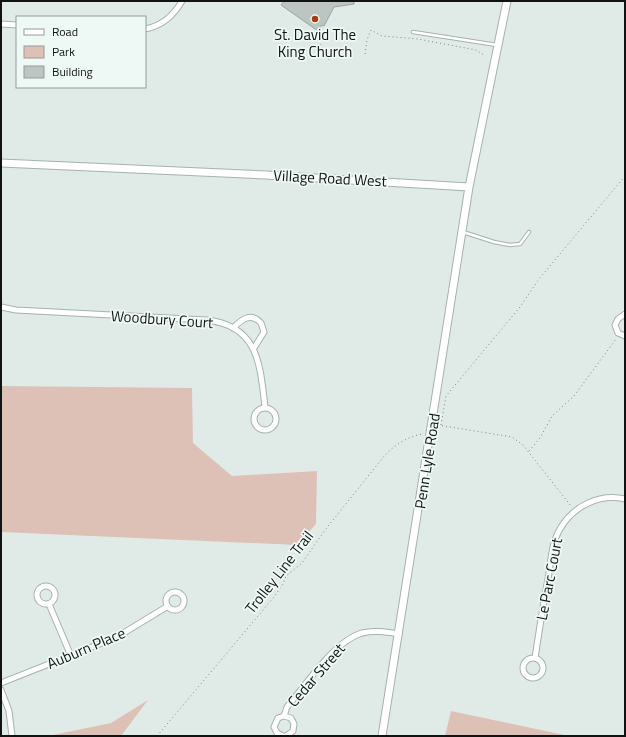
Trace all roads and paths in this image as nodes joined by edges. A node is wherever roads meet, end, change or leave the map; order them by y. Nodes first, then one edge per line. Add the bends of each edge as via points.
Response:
1 (182, 1) edge
2 (507, 1) edge
3 (1, 24) edge
4 (16, 25) edge
5 (146, 29) edge
6 (413, 32) dead end
7 (320, 44) dead end
8 (498, 45) junction
9 (365, 54) dead end
10 (484, 55) dead end
11 (330, 59) dead end
12 (1, 163) edge
13 (625, 176) edge
14 (469, 187) junction
15 (462, 232) junction
16 (529, 232) dead end
17 (1, 307) edge
18 (625, 314) edge
19 (234, 328) junction
20 (619, 334) junction
21 (625, 336) edge
22 (254, 348) junction
23 (265, 407) junction
24 (438, 425) dead end
25 (441, 425) junction
26 (424, 433) dead end
27 (528, 451) junction
28 (625, 498) edge
29 (575, 511) junction
30 (49, 604) dead end
31 (168, 606) dead end
32 (399, 634) junction
33 (71, 656) junction
34 (534, 658) junction
35 (1, 683) edge
36 (1, 690) edge
37 (284, 716) junction
38 (12, 736) edge
39 (157, 736) edge
40 (283, 736) edge
41 (286, 736) edge
42 (382, 736) edge

1 - 5 street via 164,21
2 - 8 street
3 - 4 street
6 - 8 lane
7 - 11 path
8 - 14 street
9 - 10 path via 371,30 382,36 418,39 469,49
12 - 14 street, Village Road West
13 - 25 path via 446,396
14 - 15 street, Penn Lyle Road
15 - 16 lane via 510,245 520,244
15 - 32 street, Penn Lyle Road
17 - 19 street, Woodbury Court via 16,310 207,320
18 - 20 street via 616,321
19 - 22 street, Woodbury Court
19 - 22 street via 241,320 249,317 261,322 264,332
20 - 21 street
20 - 27 path via 574,396 552,416 540,438
22 - 23 street, Woodbury Court via 260,365
23 - 23 street, Woodbury Court via 258,410 254,419 257,427 264,430 270,428 276,419 274,412
24 - 25 path
25 - 27 path via 505,435 518,441
26 - 39 path, Trolley Line Trail via 415,435 385,455 302,563 286,576 274,597
27 - 29 path
28 - 29 street, Le Parc Court via 600,499
29 - 34 street, Le Parc Court via 566,520 555,539
30 - 33 street
31 - 33 street, Auburn Place via 123,634
32 - 37 street, Cedar Street via 371,632 343,642 287,707
32 - 42 street, Penn Lyle Road
33 - 35 street, Auburn Place
34 - 34 street, Le Parc Court via 528,659 523,666 524,673 529,677 537,677 542,672 541,661
36 - 38 street via 9,711
37 - 40 street, Cedar Street via 278,718 274,727 277,733
37 - 41 street, Cedar Street via 290,718 294,724 293,731

